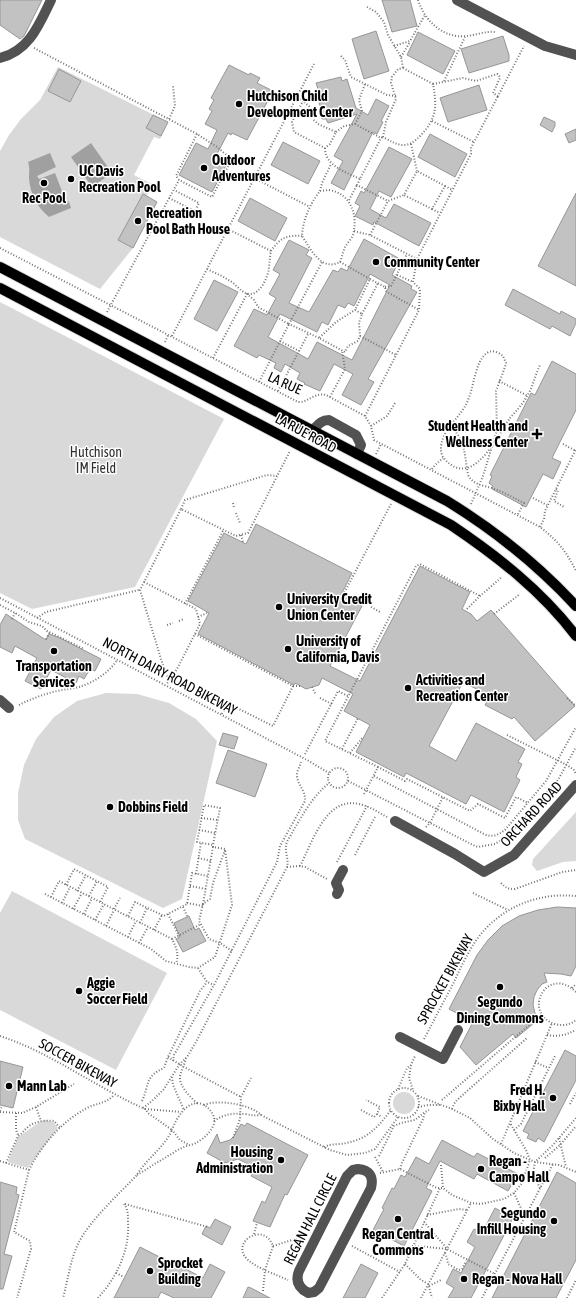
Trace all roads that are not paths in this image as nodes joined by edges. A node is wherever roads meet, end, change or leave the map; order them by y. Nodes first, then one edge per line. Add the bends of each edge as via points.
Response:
1 (51, 0) edge
2 (458, 0) edge
3 (576, 55) edge
4 (0, 58) edge
5 (0, 267) edge
6 (0, 288) edge
7 (313, 430) junction
8 (357, 454) junction
9 (576, 606) edge
10 (576, 636) edge
11 (0, 700) edge
12 (9, 708) road end
13 (576, 785) edge
14 (395, 821) road end
15 (339, 868) road end
16 (337, 894) dead end
17 (458, 1030) dead end
18 (400, 1037) dead end
19 (307, 1296) edge

1 - 4 street via 25,45 7,57
2 - 3 street via 545,46
5 - 7 main road, LA RUE ROAD
6 - 10 main road, LA RUE ROAD via 451,526 494,555 526,583
7 - 8 main road, LA RUE ROAD
7 - 8 street via 324,420 329,420 359,438 361,445
8 - 9 main road, LA RUE ROAD via 475,518 527,557
11 - 12 street
13 - 14 street, ORCHARD ROAD via 514,855 484,872
15 - 16 street
17 - 18 street via 443,1059
19 - 19 street, REGAN HALL CIRCLE via 319,1288 371,1188 372,1177 369,1172 358,1169 347,1176 297,1276 298,1284

